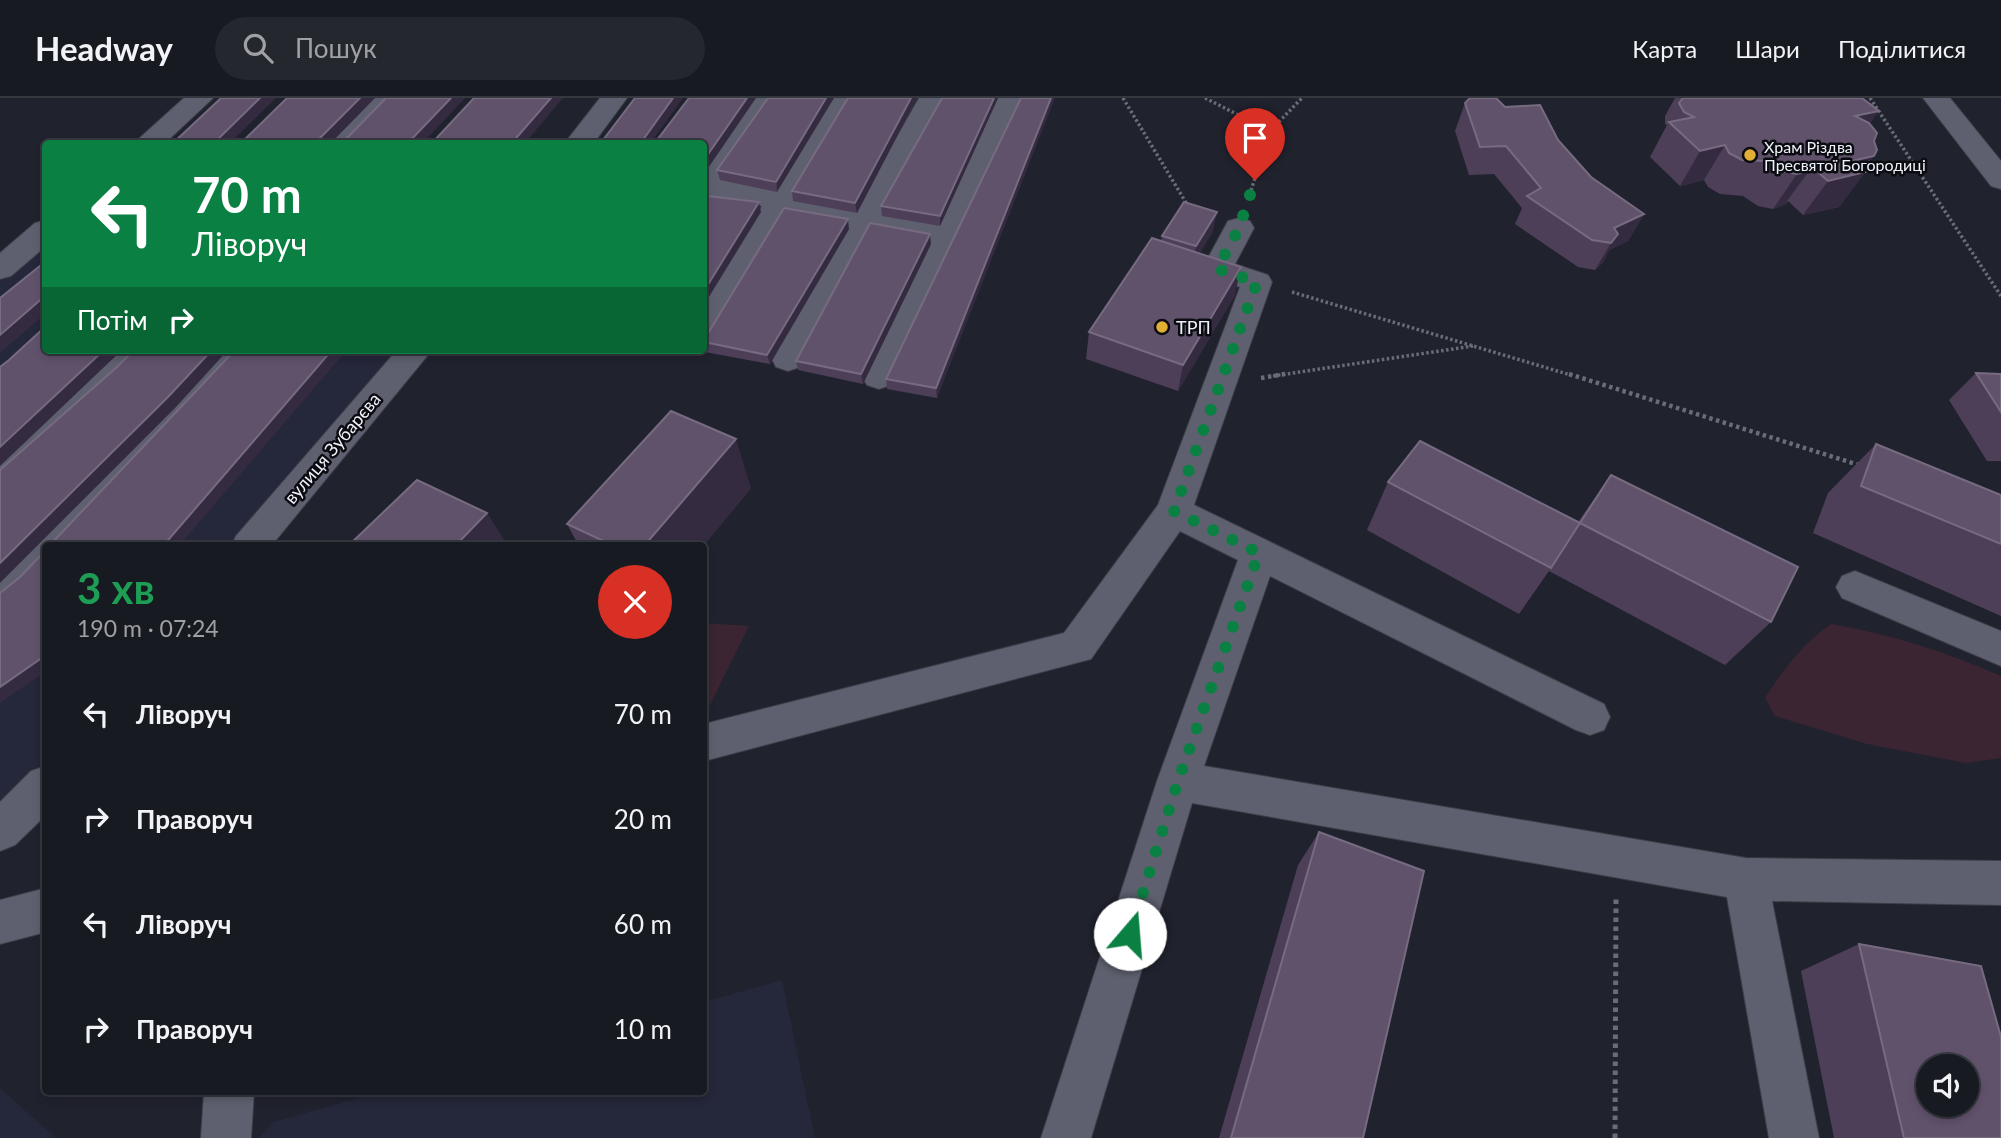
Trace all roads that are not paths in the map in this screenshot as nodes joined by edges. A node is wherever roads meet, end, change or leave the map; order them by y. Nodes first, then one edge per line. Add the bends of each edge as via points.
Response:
1 (200, 98) edge
2 (384, 98) edge
3 (614, 98) edge
4 (765, 98) edge
5 (842, 98) edge
6 (932, 98) edge
7 (1011, 98) edge
8 (1937, 98) edge
9 (152, 140) edge
10 (342, 140) edge
11 (581, 140) edge
12 (2001, 180) edge
13 (707, 182) edge
14 (707, 187) edge
15 (778, 201) junction
16 (864, 218) junction
17 (1239, 228) road end
18 (42, 233) edge
19 (947, 235) junction
20 (0, 269) edge
21 (707, 321) edge
22 (124, 354) edge
23 (231, 354) edge
24 (413, 354) edge
25 (788, 359) dead end
26 (879, 377) dead end
27 (0, 475) edge
28 (1174, 511) junction
29 (53, 542) edge
30 (252, 542) edge
31 (1259, 553) junction
32 (42, 554) edge
33 (1855, 587) dead end
34 (0, 596) edge
35 (2001, 649) edge
36 (1590, 717) dead end
37 (707, 742) edge
38 (1178, 781) junction
39 (42, 789) edge
40 (0, 831) edge
41 (1746, 879) junction
42 (2001, 883) edge
43 (42, 911) edge
44 (0, 922) edge
45 (229, 1095) edge
46 (226, 1138) edge
47 (1066, 1138) edge
48 (1794, 1138) edge

1 - 9 street
2 - 10 street
3 - 11 street
4 - 13 street
5 - 15 street
6 - 16 street
7 - 19 street
8 - 12 street
14 - 15 street
15 - 16 street
15 - 21 street
16 - 19 street
16 - 25 street
17 - 28 street via 1217,269 1257,282
18 - 20 street
19 - 26 street
22 - 27 street
23 - 29 street
24 - 30 street, вулиця Зубарєва
28 - 31 street
28 - 37 street via 1077,647
31 - 36 street
31 - 38 street
32 - 34 street
33 - 35 street
38 - 41 street
38 - 47 street
39 - 40 street
41 - 42 street
41 - 48 street
43 - 44 street
45 - 46 street

